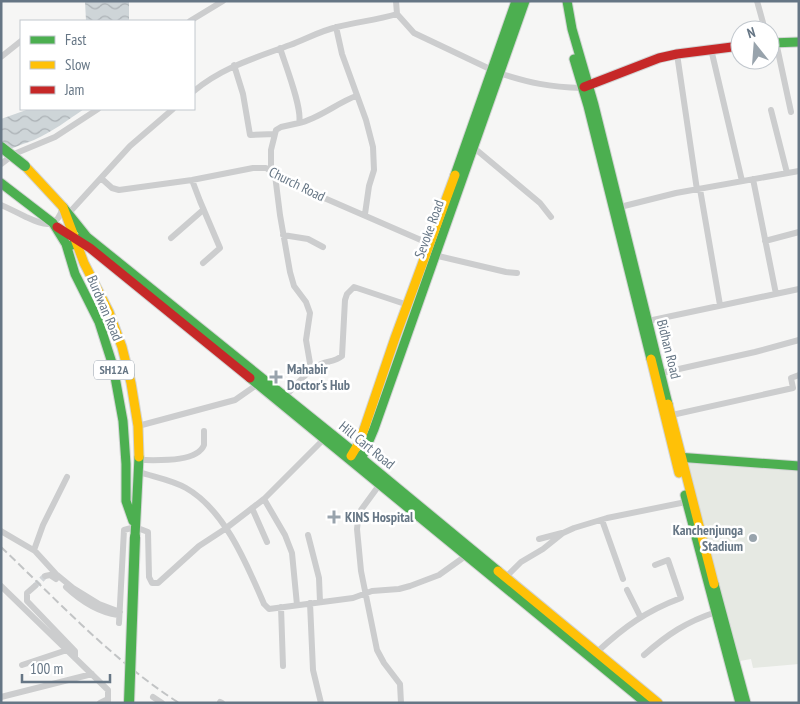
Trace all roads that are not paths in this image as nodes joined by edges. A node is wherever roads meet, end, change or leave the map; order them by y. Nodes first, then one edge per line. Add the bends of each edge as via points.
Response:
1 (222, 1) edge
2 (396, 1) edge
3 (516, 1) edge
4 (525, 1) edge
5 (562, 1) edge
6 (568, 1) edge
7 (757, 1) edge
8 (397, 14) junction
9 (192, 20) edge
10 (762, 20) edge
11 (336, 27) junction
12 (20, 42) edge
13 (780, 42) edge
14 (799, 42) edge
15 (730, 47) edge
16 (280, 48) junction
17 (711, 49) junction
18 (677, 54) junction
19 (1, 56) edge
20 (234, 66) junction
21 (780, 69) edge
22 (496, 71) junction
23 (585, 87) junction
24 (195, 90) edge
25 (356, 96) junction
26 (97, 110) edge
27 (172, 110) edge
28 (771, 110) dead end
29 (791, 112) dead end
30 (299, 123) junction
31 (275, 134) junction
32 (1, 147) edge
33 (473, 147) junction
34 (1, 164) edge
35 (799, 171) edge
36 (273, 173) junction
37 (787, 173) junction
38 (102, 179) junction
39 (753, 179) junction
40 (192, 180) junction
41 (742, 181) junction
42 (4, 185) edge
43 (698, 190) junction
44 (1, 205) edge
45 (616, 208) junction
46 (66, 210) junction
47 (203, 210) junction
48 (365, 214) junction
49 (551, 217) dead end
50 (53, 223) junction
51 (799, 232) edge
52 (283, 235) junction
53 (623, 235) junction
54 (80, 238) junction
55 (172, 238) dead end
56 (766, 241) junction
57 (323, 247) dead end
58 (69, 250) junction
59 (430, 251) junction
60 (203, 263) dead end
61 (518, 273) dead end
62 (798, 291) edge
63 (776, 294) junction
64 (408, 305) junction
65 (720, 305) junction
66 (648, 321) junction
67 (649, 340) junction
68 (799, 340) edge
69 (395, 353) junction
70 (311, 369) junction
71 (661, 373) junction
72 (799, 375) edge
73 (258, 384) junction
74 (285, 396) junction
75 (672, 415) junction
76 (138, 426) junction
77 (204, 431) dead end
78 (325, 438) junction
79 (352, 455) junction
80 (678, 457) junction
81 (139, 460) junction
82 (360, 462) junction
83 (799, 466) edge
84 (139, 472) junction
85 (67, 477) dead end
86 (380, 484) junction
87 (264, 499) junction
88 (686, 502) junction
89 (252, 508) junction
90 (602, 520) junction
91 (225, 529) junction
92 (1, 531) edge
93 (135, 532) junction
94 (563, 533) junction
95 (308, 536) dead end
96 (267, 542) dead end
97 (701, 544) junction
98 (543, 549) junction
99 (34, 550) junction
100 (467, 555) junction
101 (655, 565) dead end
102 (45, 576) dead end
103 (506, 577) junction
104 (623, 580) dead end
105 (35, 586) tunnel mouth
106 (2, 590) edge
107 (628, 590) dead end
108 (365, 594) junction
109 (320, 602) junction
110 (310, 603) junction
111 (297, 605) junction
112 (281, 607) junction
113 (111, 612) junction
114 (719, 612) junction
115 (120, 613) junction
116 (640, 616) junction
117 (119, 623) dead end
118 (67, 650) junction
119 (596, 652) junction
120 (644, 655) dead end
121 (75, 658) junction
122 (22, 665) dead end
123 (283, 666) dead end
124 (92, 674) junction
125 (1, 697) edge
126 (153, 697) dead end
127 (108, 701) edge
128 (100, 703) edge
129 (129, 703) edge
130 (162, 703) edge
131 (321, 703) edge
132 (401, 703) edge
133 (646, 703) edge
134 (658, 703) edge
135 (740, 703) edge
136 (746, 703) edge

1 - 9 street
2 - 8 street
3 - 22 main road, Sevoke Road
4 - 22 main road, Sevoke Road
5 - 23 main road, Bidhan Road via 567,30
6 - 23 main road, Bidhan Road
7 - 10 street
8 - 11 street
8 - 22 street via 419,36
11 - 16 street
11 - 25 street
12 - 19 street
13 - 14 main road
15 - 17 main road
16 - 20 street
16 - 30 street via 299,108
17 - 18 main road
17 - 41 street
18 - 23 main road
18 - 43 street
20 - 24 street
20 - 31 street via 250,135
21 - 29 street
22 - 23 street via 534,84
22 - 33 main road, Sevoke Road
22 - 59 main road, Sevoke Road
23 - 45 main road, Bidhan Road
25 - 30 street
25 - 48 street via 370,135 374,160
26 - 34 street via 55,138 14,154
27 - 38 street via 130,146
28 - 37 street
30 - 31 street via 279,128
31 - 36 street via 271,150
32 - 46 main road, Hill Cart Road / SH12A, bridge via 25,166
33 - 49 street
33 - 59 main road, Sevoke Road
35 - 37 street
36 - 40 street, Church Road via 257,167
36 - 48 street, Church Road
36 - 52 street
37 - 39 street
38 - 40 street, Church Road via 117,190
38 - 46 street
39 - 41 street
39 - 56 street
40 - 47 street
41 - 43 street
42 - 50 main road, Hill Cart Road / SH12A
43 - 45 street
43 - 65 street
44 - 50 street via 43,225
45 - 53 main road, Bidhan Road
46 - 50 street
46 - 54 main road, Hill Cart Road / SH12A
47 - 55 street
47 - 60 street via 220,248
48 - 59 street, Church Road
50 - 54 main road, Hill Cart Road
50 - 58 main road, Burdwan Road / SH12A
51 - 56 street
52 - 57 street
52 - 70 street via 292,281 310,313 306,345
53 - 66 main road, Bidhan Road
53 - 67 main road, Bidhan Road
54 - 58 main road
54 - 73 main road, Hill Cart Road
54 - 74 main road, Hill Cart Road
54 - 76 main road, Burdwan Road / SH12A via 84,263 109,312 122,347
56 - 63 street
58 - 93 main road, Burdwan Road / SH12A via 75,274 94,310 113,366 123,421 126,501
59 - 61 street, Church Road
59 - 64 main road, Sevoke Road
59 - 69 main road, Sevoke Road
62 - 63 street
63 - 65 street
64 - 69 main road, Sevoke Road
64 - 70 street via 354,287 345,300 342,356
65 - 66 street
66 - 67 main road, Bidhan Road
67 - 71 main road, Bidhan Road
67 - 80 main road, Bidhan Road
68 - 71 street
69 - 79 main road, Sevoke Road
69 - 82 main road, Sevoke Road via 374,430
70 - 74 street
71 - 75 main road, Bidhan Road
72 - 75 street via 790,378 793,388
73 - 76 street via 235,400
73 - 78 main road, Hill Cart Road
74 - 79 main road, Hill Cart Road
75 - 80 main road, Bidhan Road
76 - 81 main road, Burdwan Road / SH12A
77 - 81 street via 204,444 199,452 167,460
78 - 79 main road, Hill Cart Road
78 - 87 street
79 - 82 main road, Hill Cart Road
80 - 83 main road
80 - 88 main road, Bidhan Road
80 - 97 main road, Bidhan Road
81 - 84 main road, Burdwan Road / SH12A
82 - 86 main road, Hill Cart Road
82 - 103 main road, Hill Cart Road
84 - 91 street via 187,488 218,516
84 - 93 main road, Burdwan Road / SH12A
85 - 99 street
86 - 100 main road, Hill Cart Road
86 - 108 street via 361,510 358,520
87 - 89 street
87 - 111 street via 292,554
88 - 90 street
88 - 97 main road, Bidhan Road
89 - 91 street
89 - 96 street
90 - 94 street
90 - 104 street
91 - 93 street via 154,584 149,577 148,532
91 - 112 street via 243,558 265,607
92 - 99 street
93 - 115 street via 124,530
93 - 129 main road, Burdwan Road / SH12A, bridge
94 - 98 street
94 - 98 street via 539,538
95 - 109 street via 319,578
97 - 114 main road, Bidhan Road
98 - 103 street via 521,562
99 - 113 street via 73,588
100 - 108 street via 427,580 399,589
100 - 133 main road, Hill Cart Road
101 - 116 street via 668,560 681,598
102 - 113 street via 53,576 99,610
103 - 119 main road, Hill Cart Road
105 - 121 street via 27,593 27,601 75,651
106 - 118 street
107 - 116 street
108 - 109 street
108 - 132 street via 377,650 400,684
109 - 110 street
110 - 111 street
110 - 131 street via 313,670
111 - 112 street
112 - 123 street
113 - 115 street
114 - 120 street via 686,624
114 - 135 main road, Bidhan Road
114 - 136 main road, Bidhan Road
115 - 117 street
116 - 119 street
118 - 121 street
118 - 122 street
119 - 134 main road, Hill Cart Road
121 - 124 street
124 - 125 street
124 - 127 street via 108,690
126 - 130 street
127 - 128 street

